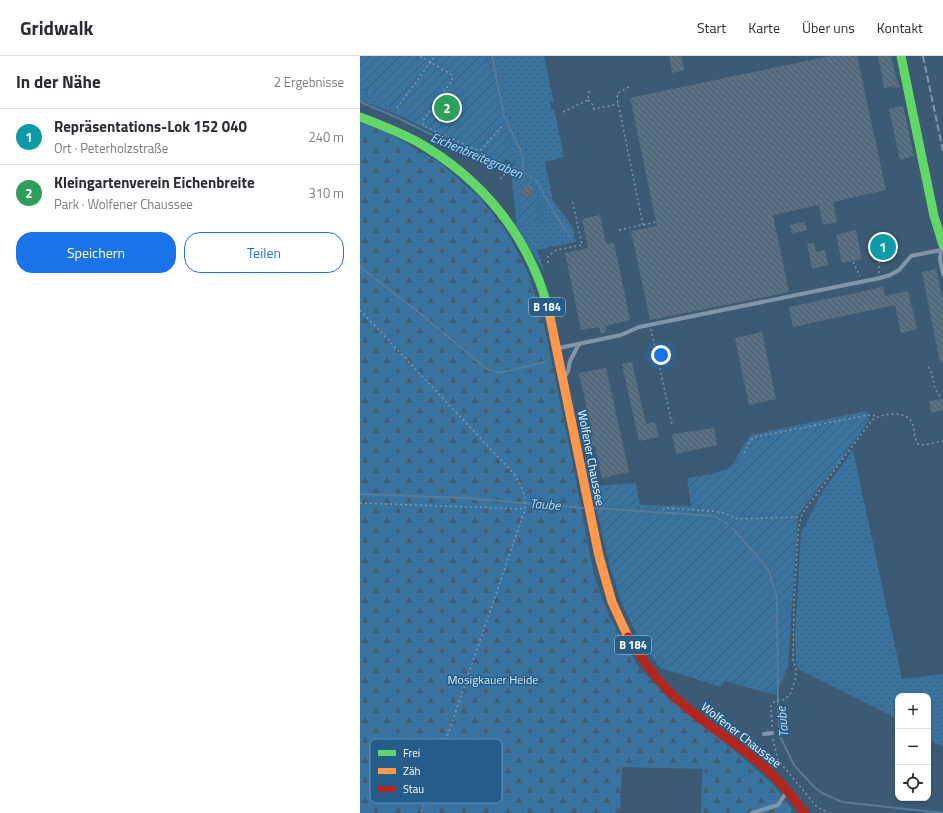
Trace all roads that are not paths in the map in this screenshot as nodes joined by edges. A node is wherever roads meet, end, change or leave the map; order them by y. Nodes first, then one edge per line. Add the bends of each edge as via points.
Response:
1 (901, 56) edge
2 (360, 116) edge
3 (942, 248) edge
4 (943, 274) edge
5 (579, 344) junction
6 (557, 348) junction
7 (563, 378) junction
8 (772, 733) road end
9 (764, 734) dead end
10 (788, 790) junction
11 (752, 813) edge
12 (805, 813) edge

1 - 3 main road
2 - 6 main road, Wolfener Chaussee / B 184 via 425,146 449,162 483,192 509,225 534,267 548,308
3 - 4 lane via 940,259
3 - 5 lane via 911,256 899,270 880,278 639,327 621,335
5 - 6 lane
5 - 7 lane
6 - 7 main road, Wolfener Chaussee / B 184
7 - 10 main road, Wolfener Chaussee / B 184 via 602,571 614,608 631,642 677,700 752,757
8 - 9 lane
10 - 11 lane via 778,805
10 - 12 main road, Wolfener Chaussee / B 184

